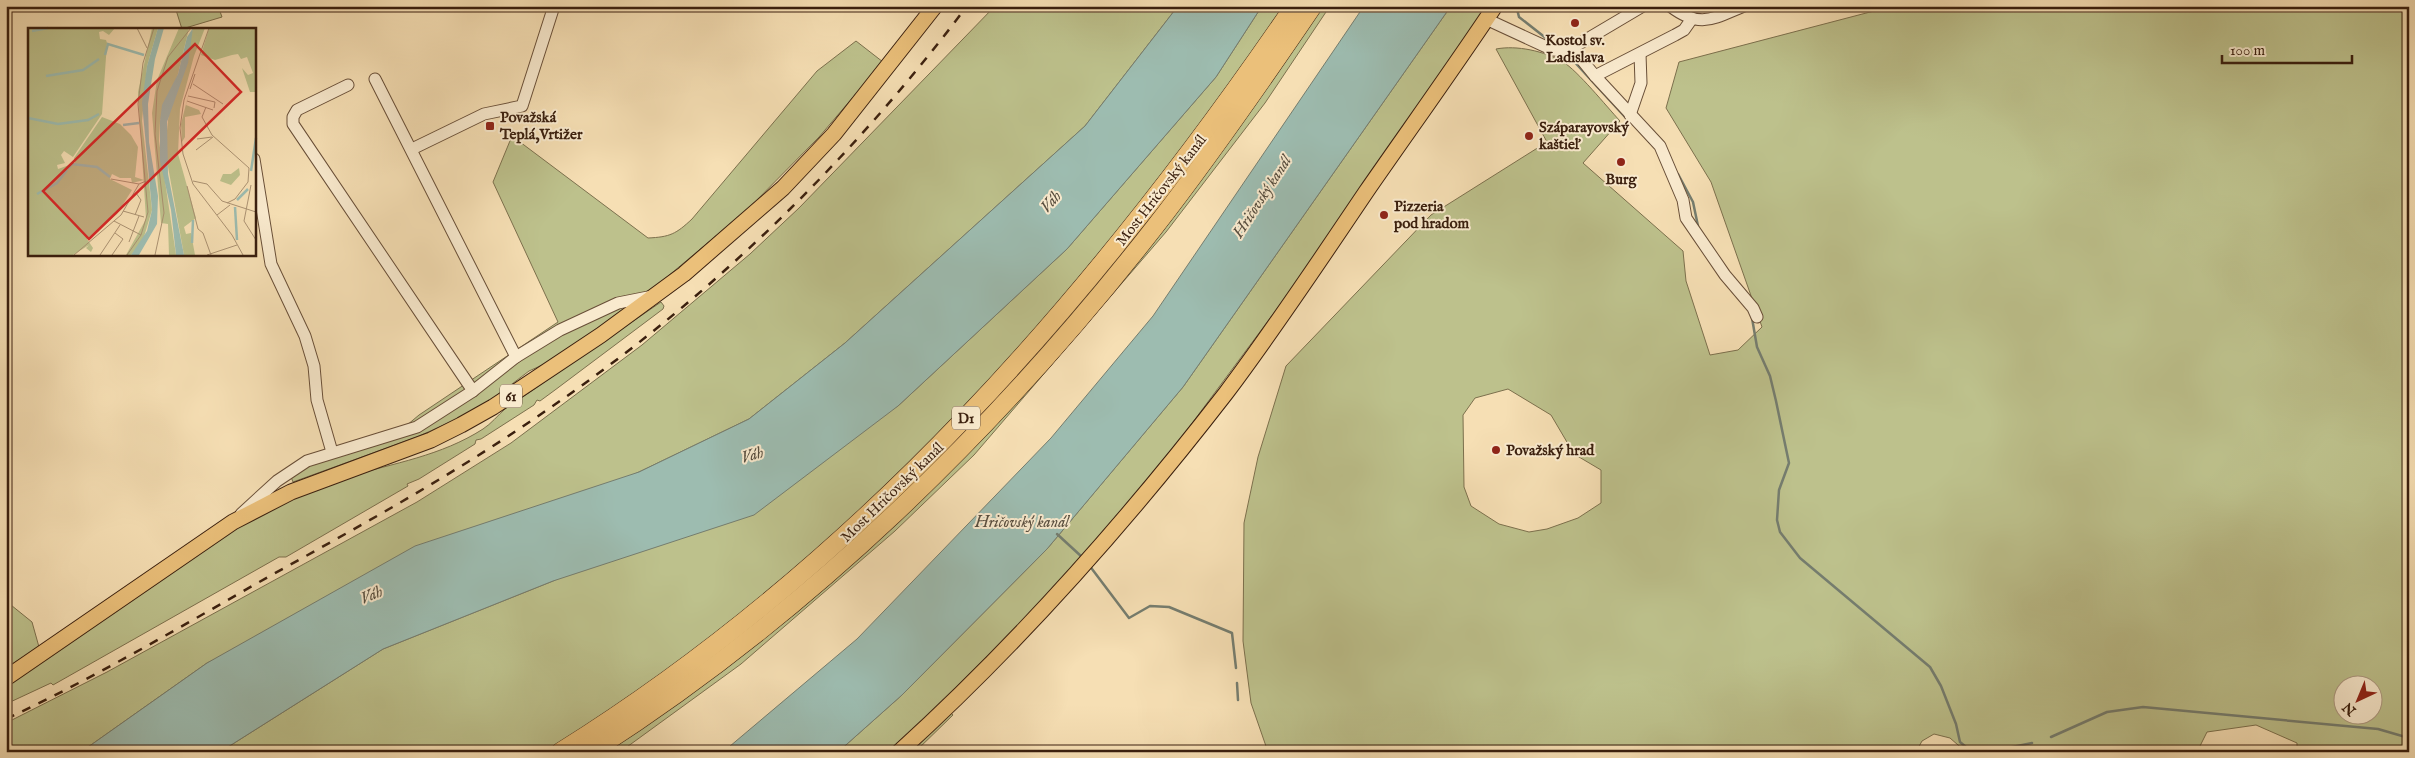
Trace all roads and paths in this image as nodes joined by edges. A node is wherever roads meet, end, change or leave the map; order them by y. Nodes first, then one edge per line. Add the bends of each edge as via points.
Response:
1 (554, 6) edge
2 (935, 6) edge
3 (1294, 6) edge
4 (1313, 6) edge
5 (1494, 6) edge
6 (1643, 6) edge
7 (1670, 6) edge
8 (1744, 6) edge
9 (1486, 19) junction
10 (1692, 20) junction
11 (1573, 49) junction
12 (1640, 54) junction
13 (1595, 76) junction
14 (375, 79) dead end
15 (348, 85) dead end
16 (1632, 112) junction
17 (412, 149) junction
18 (255, 165) edge
19 (655, 296) junction
20 (1757, 317) dead end
21 (516, 357) junction
22 (473, 391) junction
23 (332, 452) junction
24 (233, 522) junction
25 (6, 678) edge
26 (560, 752) edge
27 (591, 752) edge
28 (899, 752) edge

1 - 17 street via 522,106 484,114
2 - 19 main road, 61 via 834,134 783,188
3 - 26 highway, Most Hričovský kanál / D1 via 1211,125 1133,228 951,435 871,514 743,624 671,678
4 - 27 highway, Most Hričovský kanál / D1 via 1153,229 1057,344 963,445 785,611 694,682
5 - 9 main road
6 - 11 street
7 - 10 street
8 - 10 street via 1712,18
9 - 11 street via 1553,50
9 - 28 main road via 1271,330 1184,445 1105,542 1037,616
10 - 12 street via 1684,30
11 - 13 street
12 - 13 street
12 - 16 street via 1641,83
13 - 16 street
14 - 17 street
15 - 22 street via 297,110 293,124
16 - 20 street via 1660,146 1680,191 1686,218
17 - 21 street
18 - 23 street via 271,264 305,336 314,366 317,400
19 - 21 street via 632,299 607,308 560,330
19 - 24 main road, 61 via 532,382 461,425 423,443 291,492
21 - 22 street
22 - 23 street via 418,427
23 - 24 street via 293,469 262,493
24 - 25 main road, 61

